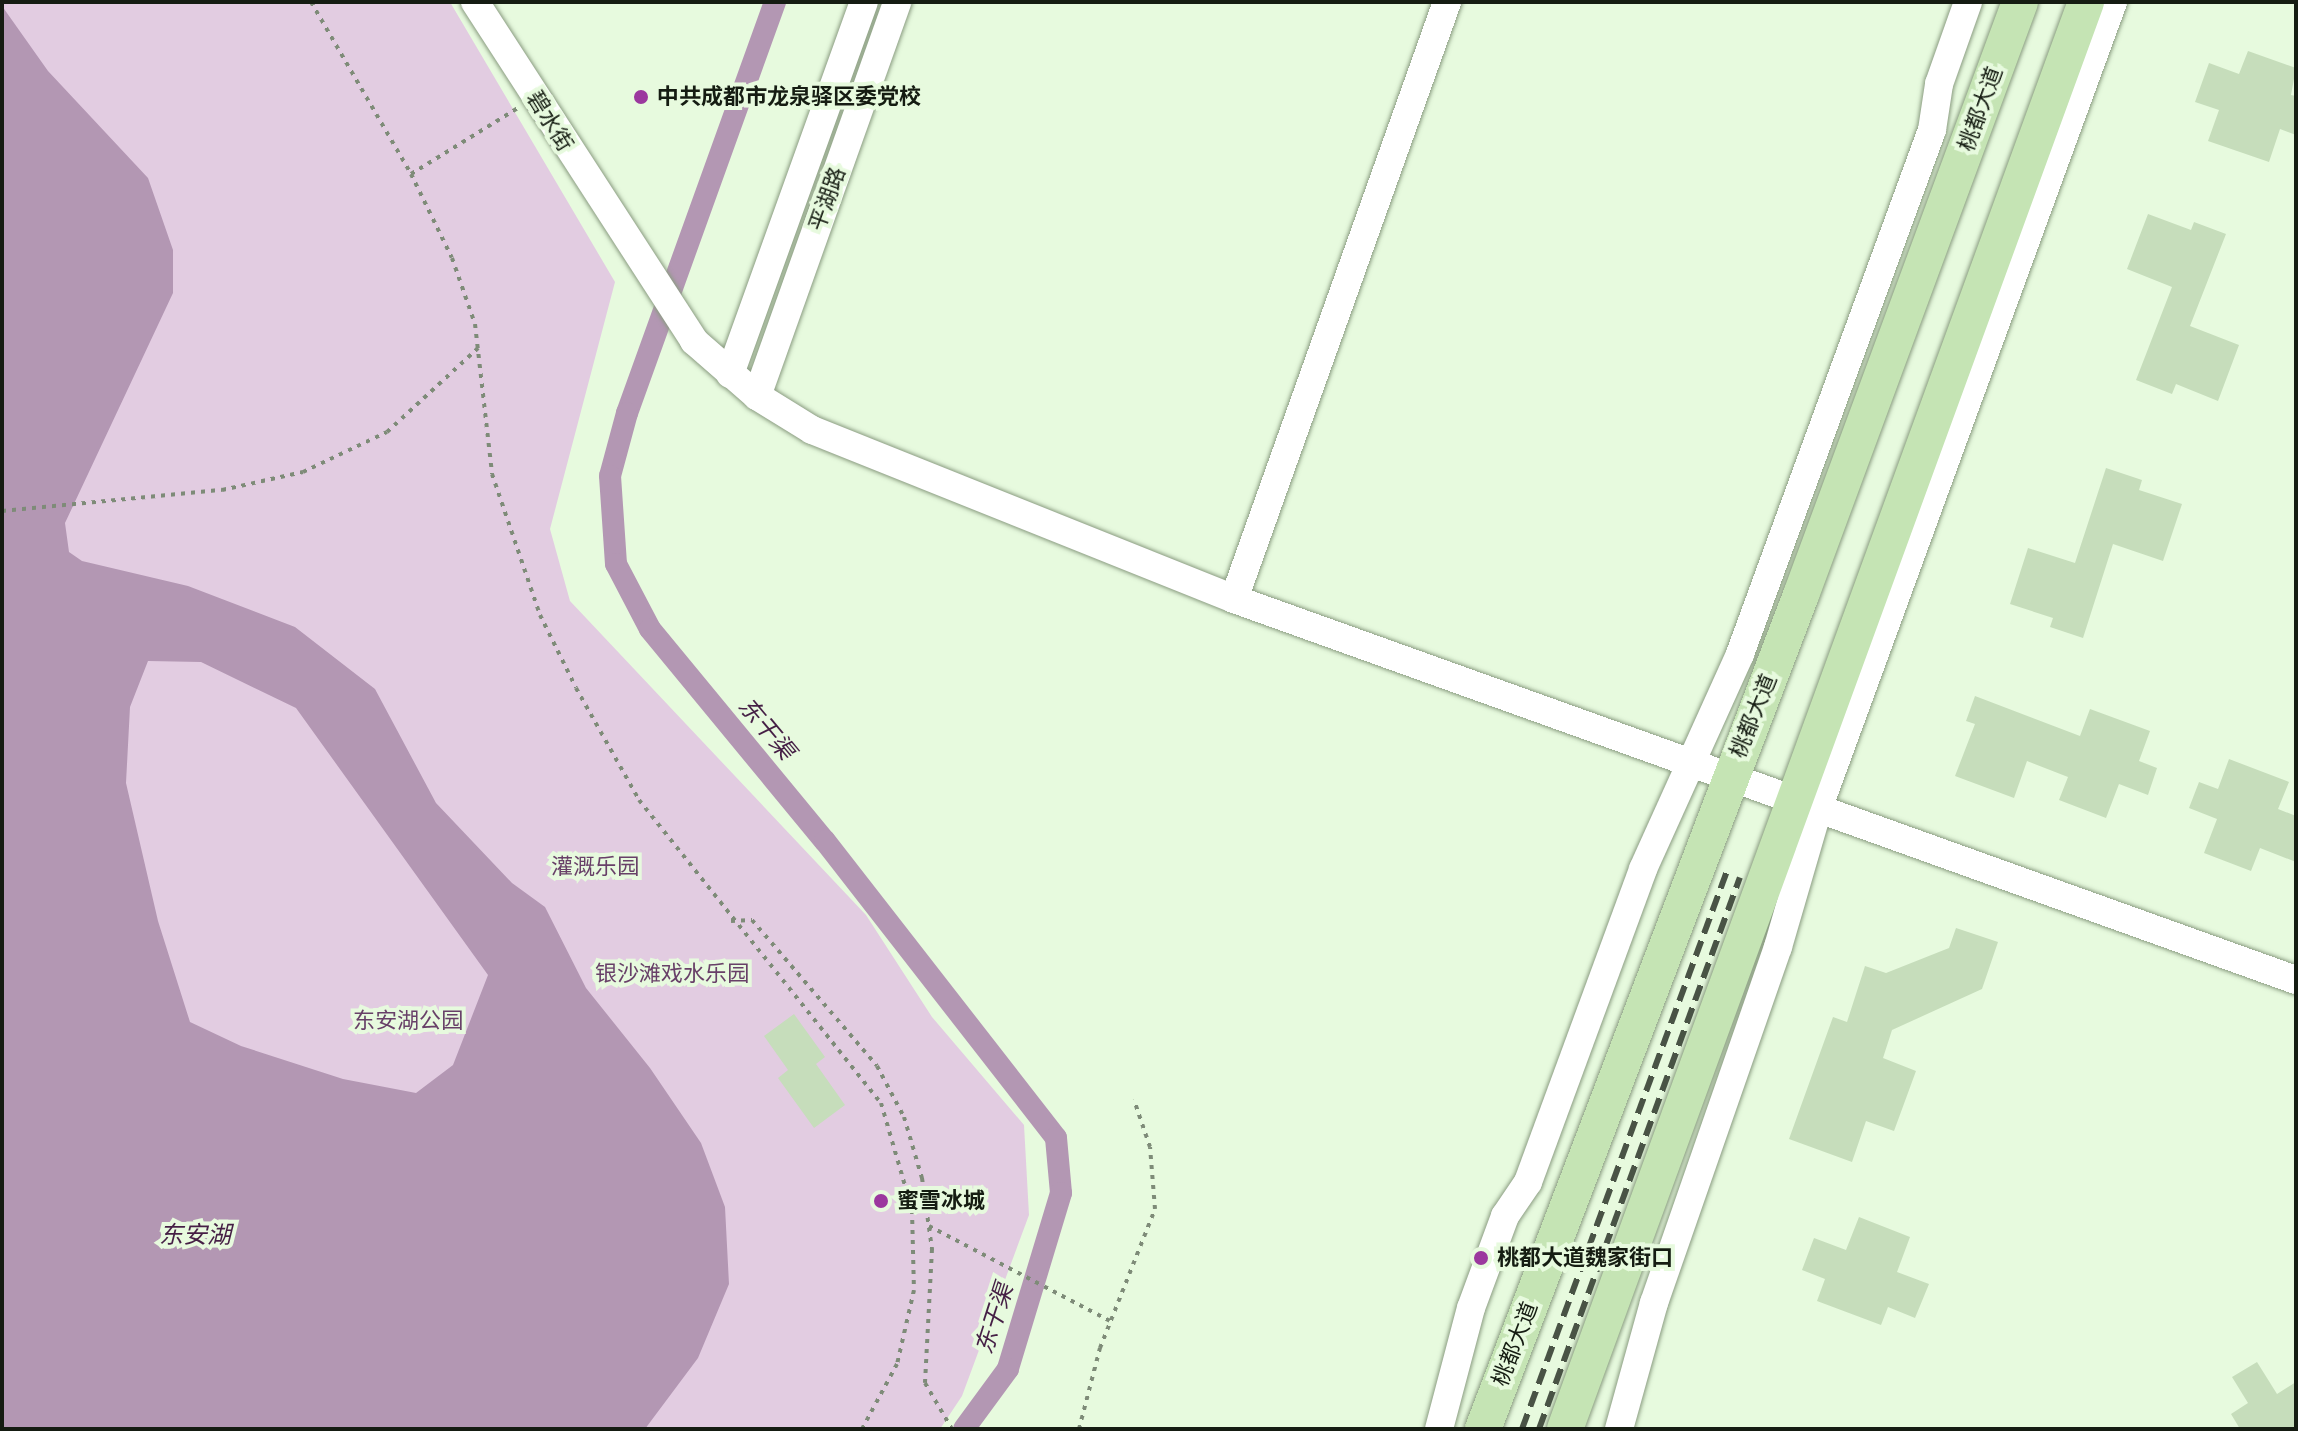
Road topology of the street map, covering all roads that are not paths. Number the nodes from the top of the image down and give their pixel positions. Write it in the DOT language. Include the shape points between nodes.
graph roads {
  1 [pos="475,2"];
  2 [pos="864,2"];
  3 [pos="897,2"];
  4 [pos="1447,2"];
  5 [pos="1968,2"];
  6 [pos="2020,2"];
  7 [pos="2086,2"];
  8 [pos="2113,2"];
  9 [pos="730,374"];
  10 [pos="757,396"];
  11 [pos="1234,599"];
  12 [pos="1694,764"];
  13 [pos="1728,777"];
  14 [pos="1807,805"];
  15 [pos="2296,980"];
  16 [pos="1439,1429"];
  17 [pos="1483,1429"];
  18 [pos="1565,1429"];
  19 [pos="1619,1429"];
  1 -- 9 [label="street, 碧水街" via="694,341"];
  2 -- 9 [label="street, 平湖路"];
  3 -- 10 [label="street, 平湖路"];
  4 -- 11 [label="street"];
  5 -- 12 [label="street" via="1939,84 1932,130 1740,654"];
  6 -- 13 [label="main road, 桃都大道" via="1801,595"];
  7 -- 14 [label="main road"];
  8 -- 14 [label="street"];
  9 -- 10 [label="street, 碧水街"];
  10 -- 11 [label="street, 碧水街" via="812,430"];
  11 -- 12 [label="street, 碧水街"];
  12 -- 13 [label="street, 碧水街"];
  12 -- 16 [label="street" via="1643,869 1528,1182 1505,1216 1471,1308 1455,1387"];
  13 -- 14 [label="street, 碧水街"];
  13 -- 17 [label="main road, 桃都大道"];
  14 -- 15 [label="street, 碧水街"];
  14 -- 18 [label="main road"];
  14 -- 19 [label="street" via="1778,947 1654,1303"];
}
